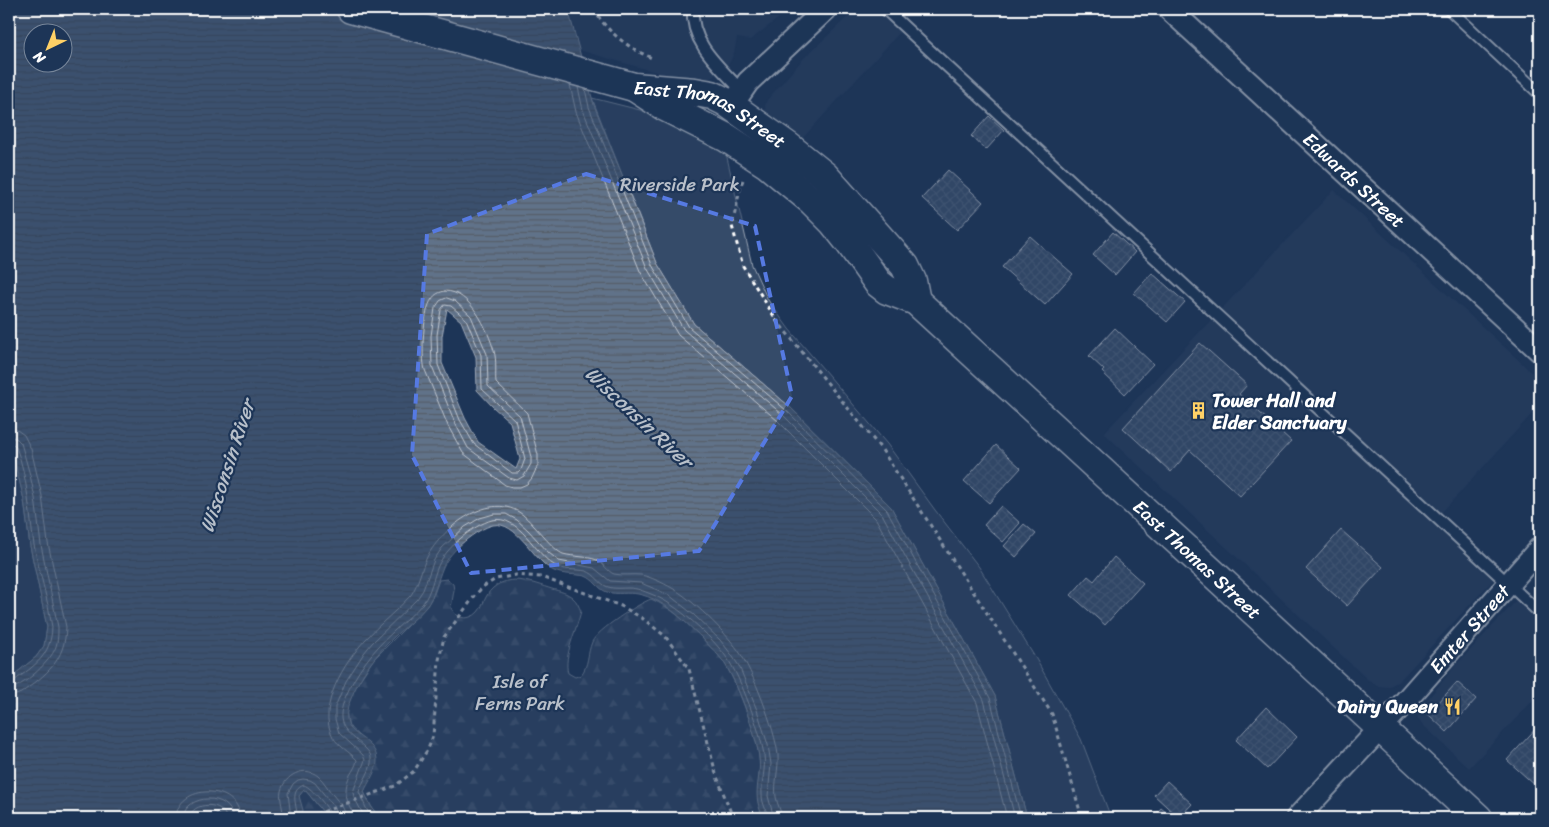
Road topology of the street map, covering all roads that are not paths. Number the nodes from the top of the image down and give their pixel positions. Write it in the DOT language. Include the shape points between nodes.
graph roads {
  1 [pos="351,9"];
  2 [pos="694,9"];
  3 [pos="826,9"];
  4 [pos="884,9"];
  5 [pos="1169,9"];
  6 [pos="1448,9"];
  7 [pos="634,87"];
  8 [pos="1540,94"];
  9 [pos="736,98"];
  10 [pos="916,301"];
  11 [pos="1540,351"];
  12 [pos="1540,548"];
  13 [pos="1508,585"];
  14 [pos="1540,613"];
  15 [pos="1381,728"];
  16 [pos="1297,818"];
  17 [pos="1478,818"];
  1 -- 7 [label="main road"];
  2 -- 9 [label="lane" via="696,33"];
  3 -- 9 [label="street" via="748,82"];
  4 -- 13 [label="lane"];
  5 -- 11 [label="street, Edwards Street"];
  6 -- 8 [label="lane"];
  7 -- 9 [label="main road, East Thomas Street"];
  7 -- 10 [label="main road, East Thomas Street" via="767,164 833,222 878,283"];
  9 -- 10 [label="main road, East Thomas Street" via="825,176 906,266"];
  10 -- 15 [label="main road, East Thomas Street"];
  12 -- 13 [label="street, Emter Street"];
  13 -- 14 [label="lane"];
  13 -- 15 [label="street, Emter Street"];
  15 -- 16 [label="street, Emter Street"];
  15 -- 17 [label="main road, East Thomas Street"];
}
